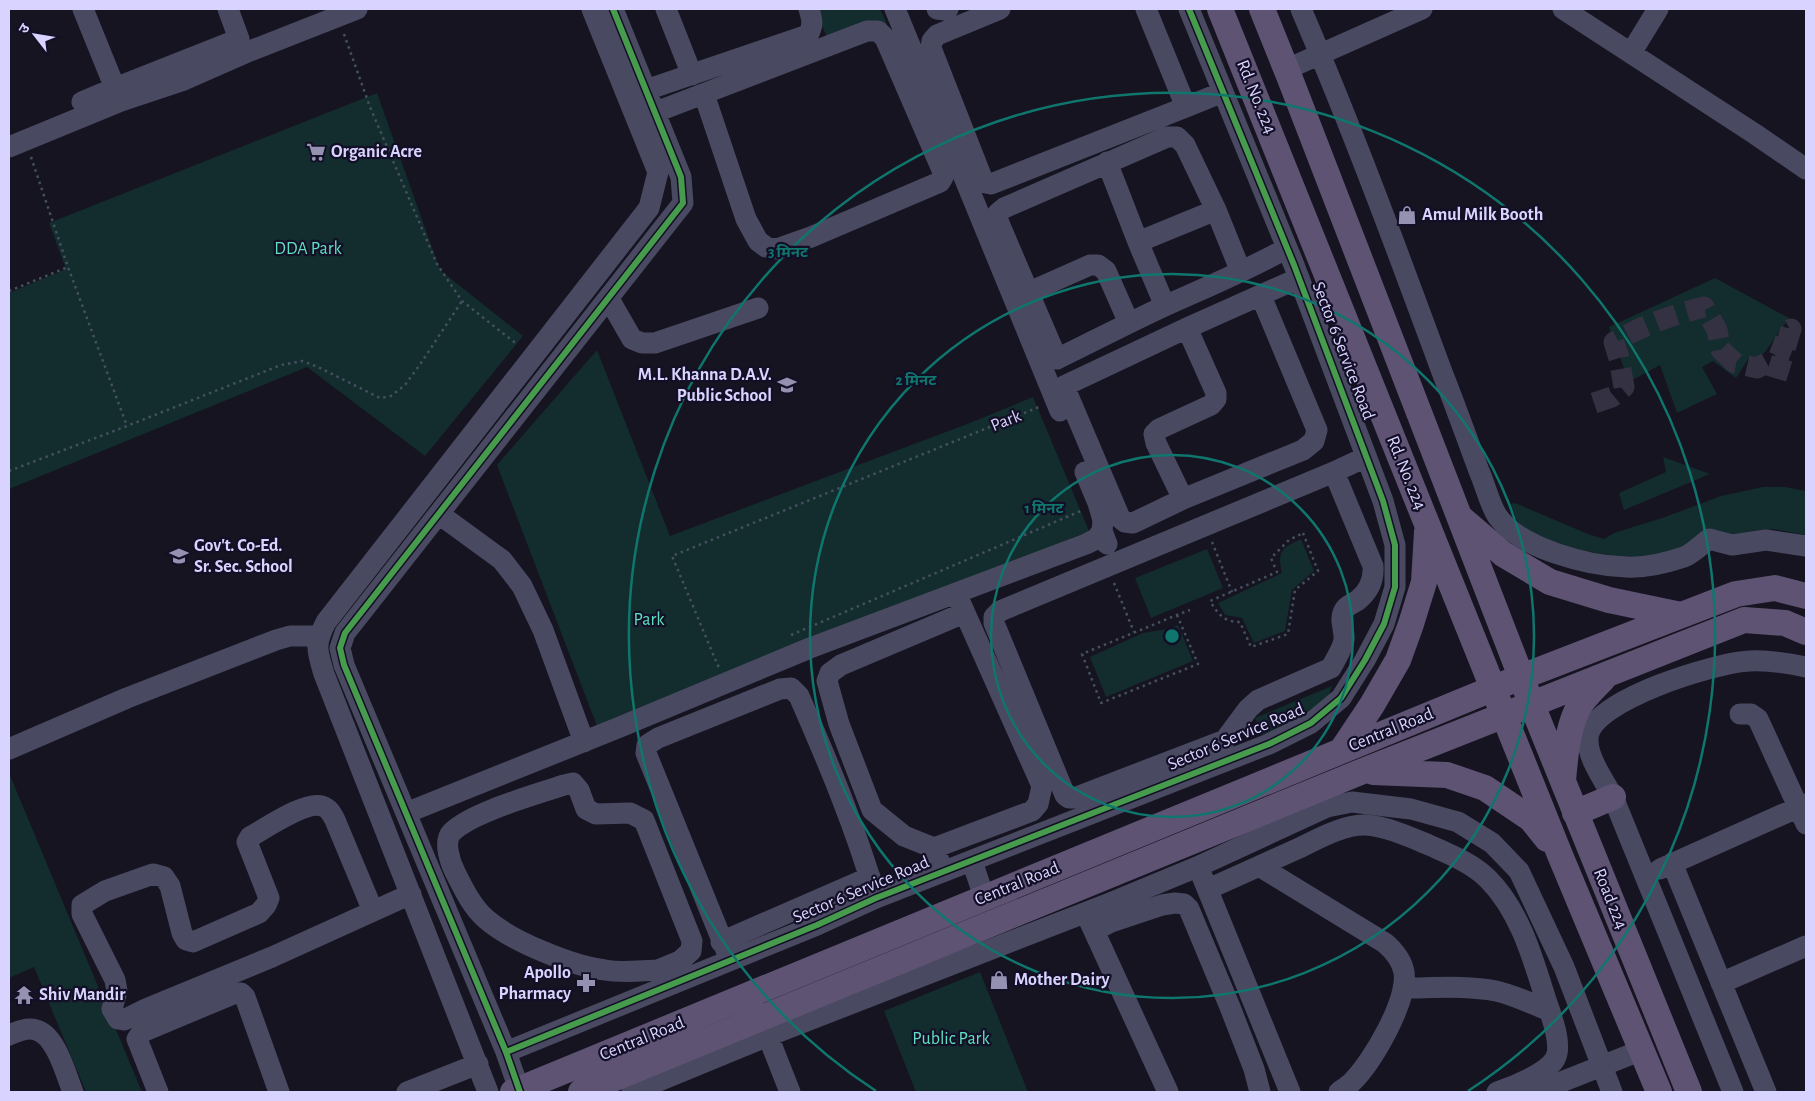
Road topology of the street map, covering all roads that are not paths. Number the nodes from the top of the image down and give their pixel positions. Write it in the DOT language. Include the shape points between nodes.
graph roads {
  1 [pos="83,9"];
  2 [pos="228,9"];
  3 [pos="592,9"];
  4 [pos="613,9"];
  5 [pos="666,9"];
  6 [pos="809,9"];
  7 [pos="895,9"];
  8 [pos="938,9"];
  9 [pos="948,9"];
  10 [pos="1000,9"];
  11 [pos="1146,9"];
  12 [pos="1188,9"];
  13 [pos="1220,9"];
  14 [pos="1262,9"];
  15 [pos="1301,9"];
  16 [pos="1422,9"];
  17 [pos="1563,9"];
  18 [pos="1658,9"];
  19 [pos="347,13"];
  20 [pos="1630,53"];
  21 [pos="1321,54"];
  22 [pos="1287,69"];
  23 [pos="692,75"];
  24 [pos="115,88"];
  25 [pos="646,90"];
  26 [pos="1223,92"];
  27 [pos="704,94"];
  28 [pos="1186,107"];
  29 [pos="656,112"];
  30 [pos="14,140"];
  31 [pos="1107,162"];
  32 [pos="1806,169"];
  33 [pos="1216,210"];
  34 [pos="1309,231"];
  35 [pos="1138,242"];
  36 [pos="1286,245"];
  37 [pos="1240,272"];
  38 [pos="1299,278"];
  39 [pos="1027,293"];
  40 [pos="1261,296"];
  41 [pos="608,299"];
  42 [pos="1164,306"];
  43 [pos="758,308"];
  44 [pos="1129,323"];
  45 [pos="1186,328"];
  46 [pos="1050,363"];
  47 [pos="1057,393"];
  48 [pos="1366,456"];
  49 [pos="1334,472"];
  50 [pos="1183,499"];
  51 [pos="438,514"];
  52 [pos="1459,516"];
  53 [pos="1427,525"];
  54 [pos="1102,531"];
  55 [pos="1806,546"];
  56 [pos="1111,564"];
  57 [pos="956,593"];
  58 [pos="1806,596"];
  59 [pos="964,613"];
  60 [pos="1682,615"];
  61 [pos="1806,632"];
  62 [pos="318,636"];
  63 [pos="1806,667"];
  64 [pos="1607,674"];
  65 [pos="1521,677"];
  66 [pos="1494,688"];
  67 [pos="1532,705"];
  68 [pos="1740,714"];
  69 [pos="1504,715"];
  70 [pos="584,742"];
  71 [pos="9,749"];
  72 [pos="1342,750"];
  73 [pos="1363,771"];
  74 [pos="1563,784"];
  75 [pos="1613,797"];
  76 [pos="1078,808"];
  77 [pos="1804,812"];
  78 [pos="406,813"];
  79 [pos="1575,813"];
  80 [pos="934,848"];
  81 [pos="1560,855"];
  82 [pos="972,861"];
  83 [pos="1672,863"];
  84 [pos="1259,866"];
  85 [pos="1197,867"];
  86 [pos="942,872"];
  87 [pos="1645,876"];
  88 [pos="870,877"];
  89 [pos="1208,889"];
  90 [pos="410,894"];
  91 [pos="984,897"];
  92 [pos="876,898"];
  93 [pos="373,911"];
  94 [pos="1084,912"];
  95 [pos="1094,931"];
  96 [pos="984,939"];
  97 [pos="1806,946"];
  98 [pos="726,951"];
  99 [pos="662,979"];
  100 [pos="1721,983"];
  101 [pos="1403,988"];
  102 [pos="1550,1011"];
  103 [pos="1588,1030"];
  104 [pos="10,1033"];
  105 [pos="768,1036"];
  106 [pos="1557,1042"];
  107 [pos="1642,1050"];
  108 [pos="506,1052"];
  109 [pos="478,1064"];
  110 [pos="1602,1066"];
  111 [pos="518,1091"];
  112 [pos="73,1092"];
  113 [pos="158,1092"];
  114 [pos="279,1092"];
  115 [pos="407,1092"];
  116 [pos="488,1092"];
  117 [pos="581,1092"];
  118 [pos="632,1092"];
  119 [pos="790,1092"];
  120 [pos="1168,1092"];
  121 [pos="1260,1092"];
  122 [pos="1290,1092"];
  123 [pos="1339,1092"];
  124 [pos="1497,1092"];
  125 [pos="1536,1092"];
  126 [pos="1612,1092"];
  127 [pos="1659,1092"];
  128 [pos="1689,1092"];
  129 [pos="1733,1092"];
  130 [pos="1766,1092"];
  1 -- 24 [label="street"];
  2 -- 24 [label="street" via="239,39"];
  3 -- 62 [label="street" via="658,172 650,208"];
  4 -- 25 [label="street"];
  5 -- 23 [label="street"];
  6 -- 23 [label="street" via="813,27 808,35"];
  7 -- 46 [label="street"];
  8 -- 9 [label="street"];
  10 -- 28 [label="street" via="937,36 931,48 986,183 991,184"];
  11 -- 28 [label="street"];
  12 -- 26 [label="street, Sector 6 Service Road"];
  13 -- 34 [label="main road, Rd. No. 224"];
  14 -- 22 [label="main road, Rd. No. 224"];
  15 -- 21 [label="street"];
  16 -- 21 [label="street"];
  17 -- 20 [label="street"];
  18 -- 20 [label="street"];
  19 -- 30 [label="street" via="184,80"];
  20 -- 32 [label="street"];
  21 -- 22 [label="street"];
  21 -- 55 [label="street" via="1484,484 1498,516 1509,528 1561,556 1627,567 1686,557 1708,539 1732,545 1766,540"];
  22 -- 52 [label="main road, Rd. No. 224"];
  23 -- 25 [label="street"];
  24 -- 30 [label="street"];
  25 -- 29 [label="street"];
  26 -- 28 [label="street"];
  26 -- 36 [label="street, Sector 6 Service Road"];
  27 -- 27 [label="street" via="867,31 878,31 885,38 943,177 940,182 811,236 777,249 766,247 758,242 746,219"];
  27 -- 29 [label="street"];
  29 -- 41 [label="street" via="681,177 683,203"];
  31 -- 33 [label="street" via="1167,137 1177,136 1185,145"];
  31 -- 35 [label="street"];
  31 -- 39 [label="street" via="998,213 998,221"];
  33 -- 35 [label="street"];
  33 -- 37 [label="street"];
  34 -- 36 [label="street"];
  34 -- 53 [label="main road, Rd. No. 224"];
  35 -- 42 [label="street"];
  36 -- 37 [label="street"];
  36 -- 38 [label="street, Sector 6 Service Road"];
  37 -- 42 [label="street"];
  38 -- 40 [label="street"];
  38 -- 48 [label="street, Sector 6 Service Road"];
  39 -- 44 [label="street" via="1098,265 1106,271"];
  39 -- 46 [label="street"];
  40 -- 45 [label="street"];
  40 -- 50 [label="street" via="1317,430 1314,441 1303,450"];
  41 -- 43 [label="street" via="632,339 642,343 655,343"];
  41 -- 51 [label="street"];
  42 -- 44 [label="street"];
  44 -- 46 [label="street"];
  45 -- 47 [label="street"];
  45 -- 50 [label="street" via="1216,399 1211,405 1154,434"];
  46 -- 47 [label="street"];
  47 -- 50 [label="street" via="1120,518 1133,523"];
  47 -- 54 [label="street" via="1098,503"];
  48 -- 49 [label="street"];
  48 -- 76 [label="street, Sector 6 Service Road" via="1395,545 1395,587 1384,624 1341,698 1311,723 1269,744"];
  49 -- 56 [label="street"];
  49 -- 76 [label="street" via="1374,575 1366,591 1346,608 1342,616 1344,640 1331,668 1258,700 1225,740"];
  51 -- 70 [label="street" via="502,560 522,586 543,630"];
  51 -- 78 [label="street" via="345,633 340,648 344,665"];
  52 -- 60 [label="main road" via="1503,554 1550,582 1609,600"];
  52 -- 65 [label="main road, Rd. No. 224"];
  53 -- 66 [label="main road, Rd. No. 224"];
  53 -- 72 [label="main road" via="1424,582 1398,660"];
  54 -- 56 [label="street"];
  54 -- 57 [label="street" via="1086,544"];
  56 -- 76 [label="street" via="1000,611 994,617 1065,795"];
  57 -- 59 [label="street"];
  57 -- 70 [label="street" via="810,648"];
  58 -- 60 [label="main road, Central Road" via="1774,588 1736,594"];
  59 -- 80 [label="street" via="1042,786 1038,804 1032,811"];
  59 -- 80 [label="street" via="841,665 830,673 827,681 839,724 872,810 904,836"];
  60 -- 65 [label="main road, Central Road"];
  61 -- 64 [label="main road, Central Road" via="1785,623 1744,620"];
  62 -- 71 [label="street" via="290,636 268,643 127,698"];
  62 -- 90 [label="street" via="317,652 324,674"];
  63 -- 75 [label="street" via="1748,661 1710,667 1616,704 1602,716 1588,737 1593,760"];
  64 -- 67 [label="main road, Central Road"];
  64 -- 74 [label="main road" via="1581,703 1569,733"];
  65 -- 66 [label="main road, Central Road"];
  65 -- 67 [label="main road, Rd. No. 224"];
  66 -- 69 [label="main road, Rd. No. 224"];
  66 -- 72 [label="main road, Central Road"];
  67 -- 69 [label="main road, Central Road"];
  67 -- 74 [label="main road, Road 224"];
  68 -- 77 [label="street" via="1751,714 1758,719"];
  69 -- 73 [label="main road, Central Road"];
  69 -- 81 [label="main road, Road 224"];
  70 -- 78 [label="street"];
  72 -- 91 [label="main road, Central Road"];
  73 -- 81 [label="main road" via="1447,775 1484,788 1531,819"];
  73 -- 96 [label="main road, Central Road"];
  74 -- 79 [label="main road, Road 224"];
  75 -- 79 [label="main road"];
  75 -- 87 [label="street"];
  76 -- 82 [label="street, Sector 6 Service Road"];
  77 -- 83 [label="street"];
  78 -- 108 [label="street"];
  79 -- 128 [label="main road, Road 224"];
  80 -- 86 [label="street"];
  81 -- 107 [label="main road, Road 224"];
  82 -- 86 [label="street, Sector 6 Service Road"];
  82 -- 91 [label="street"];
  83 -- 87 [label="street"];
  83 -- 100 [label="street"];
  84 -- 89 [label="street"];
  84 -- 101 [label="street" via="1394,950 1404,970"];
  84 -- 102 [label="street" via="1329,834 1364,825 1398,833 1454,856 1487,878 1515,915"];
  85 -- 89 [label="street"];
  85 -- 94 [label="street"];
  85 -- 103 [label="street" via="1327,807 1352,802 1411,809 1458,822 1492,843 1519,871 1564,967"];
  86 -- 92 [label="street, Sector 6 Service Road"];
  87 -- 129 [label="street"];
  88 -- 92 [label="street"];
  88 -- 98 [label="street"];
  88 -- 98 [label="street" via="826,757 799,696 791,688 780,688 658,738 648,745 646,752"];
  89 -- 122 [label="street"];
  90 -- 93 [label="street"];
  90 -- 109 [label="street"];
  91 -- 111 [label="main road, Central Road"];
  92 -- 98 [label="street, Sector 6 Service Road" via="817,925"];
  93 -- 93 [label="street" via="124,1020 118,1019 112,1009 117,992 115,980 82,914 82,905 105,891 153,874 164,877 170,886 182,933 186,940 193,942 259,914 266,905 268,898 247,842 250,837 303,808 321,805 335,820"];
  94 -- 95 [label="street"];
  94 -- 96 [label="street"];
  95 -- 120 [label="street"];
  95 -- 121 [label="street" via="1162,905 1184,904 1189,909 1233,1016"];
  96 -- 105 [label="street"];
  96 -- 117 [label="main road, Central Road"];
  97 -- 100 [label="street"];
  98 -- 99 [label="street, Sector 6 Service Road"];
  99 -- 99 [label="street" via="603,970 546,952 485,919 452,866 447,842 451,833 474,818 573,783 586,808 596,814 630,813 644,820 692,941 691,951"];
  99 -- 108 [label="street, Sector 6 Service Road"];
  100 -- 130 [label="street"];
  101 -- 102 [label="street" via="1495,991"];
  101 -- 123 [label="street" via="1378,1047 1351,1083"];
  102 -- 106 [label="street"];
  103 -- 106 [label="street"];
  103 -- 110 [label="street"];
  104 -- 112 [label="street" via="36,1030 46,1036 55,1047"];
  105 -- 118 [label="street"];
  105 -- 119 [label="street"];
  106 -- 124 [label="street" via="1556,1058 1550,1065"];
  107 -- 110 [label="street"];
  107 -- 127 [label="main road, Road 224"];
  108 -- 111 [label="street"];
  109 -- 115 [label="street"];
  109 -- 116 [label="street"];
  110 -- 125 [label="street"];
  110 -- 126 [label="street"];
  113 -- 114 [label="street" via="137,1039 142,1032 241,993"];
}
